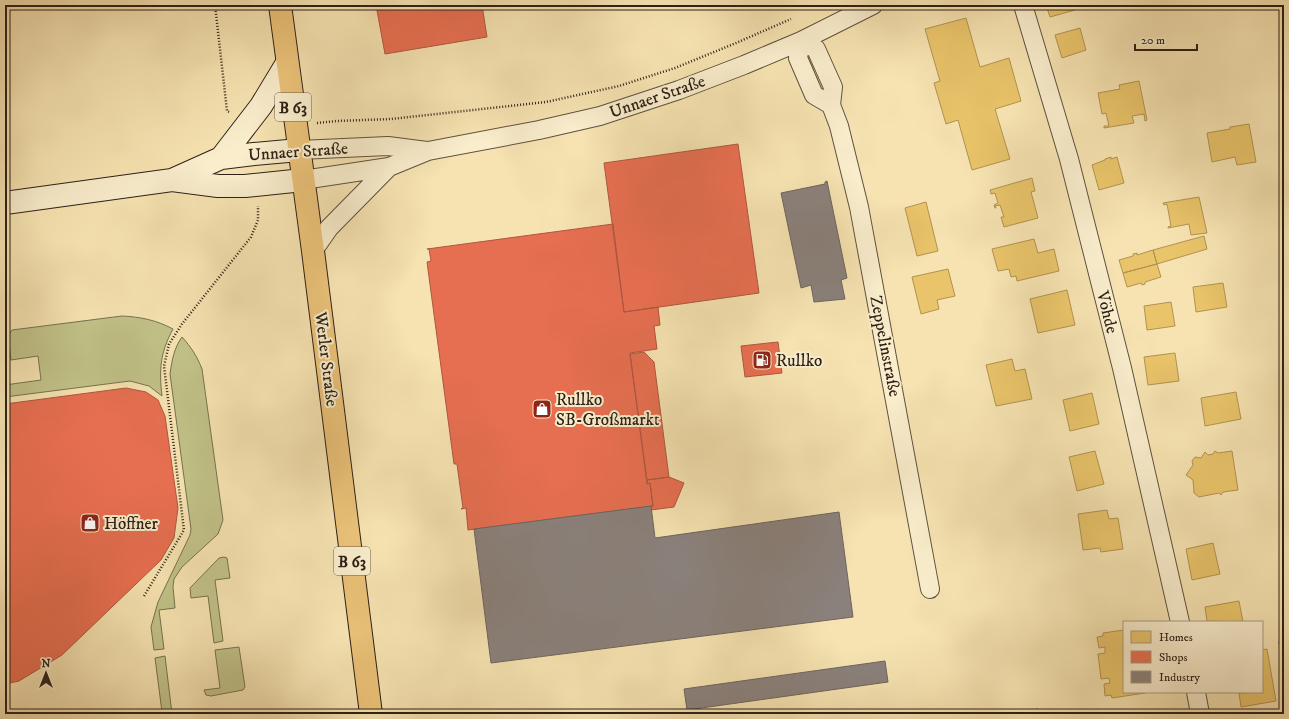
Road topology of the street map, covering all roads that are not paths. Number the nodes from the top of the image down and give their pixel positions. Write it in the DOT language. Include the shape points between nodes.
graph roads {
  1 [pos="280,5"];
  2 [pos="873,5"];
  3 [pos="1023,5"];
  4 [pos="801,41"];
  5 [pos="287,63"];
  6 [pos="299,150"];
  7 [pos="428,151"];
  8 [pos="221,158"];
  9 [pos="389,167"];
  10 [pos="172,180"];
  11 [pos="303,180"];
  12 [pos="5,203"];
  13 [pos="313,251"];
  14 [pos="930,589"];
  15 [pos="1180,621"];
  16 [pos="1196,693"];
  17 [pos="371,714"];
  18 [pos="1200,714"];
  1 -- 5 [label="main road, Werler Straße / B 63"];
  2 -- 4 [label="street, Unnaer Straße"];
  3 -- 15 [label="street, Vöhde" via="1069,159 1120,361"];
  4 -- 7 [label="street, Unnaer Straße" via="679,90 600,116"];
  4 -- 14 [label="street, Zeppelinstraße" via="798,58 814,95 831,105 839,126 859,207"];
  5 -- 6 [label="main road, Werler Straße / B 63"];
  5 -- 8 [label="main road" via="261,106"];
  6 -- 7 [label="street, Unnaer Straße" via="388,146"];
  6 -- 8 [label="main road, Unnaer Straße"];
  6 -- 11 [label="main road, Werler Straße / B 63"];
  7 -- 9 [label="street, Unnaer Straße"];
  8 -- 10 [label="main road, Unnaer Straße"];
  9 -- 11 [label="street, Unnaer Straße"];
  9 -- 13 [label="street, Unnaer Straße" via="329,228"];
  10 -- 11 [label="main road, Unnaer Straße" via="218,186"];
  10 -- 12 [label="main road, Unnaer Straße"];
  11 -- 13 [label="main road, Werler Straße / B 63"];
  13 -- 17 [label="main road, Werler Straße / B 63"];
  16 -- 18 [label="street"];
}
